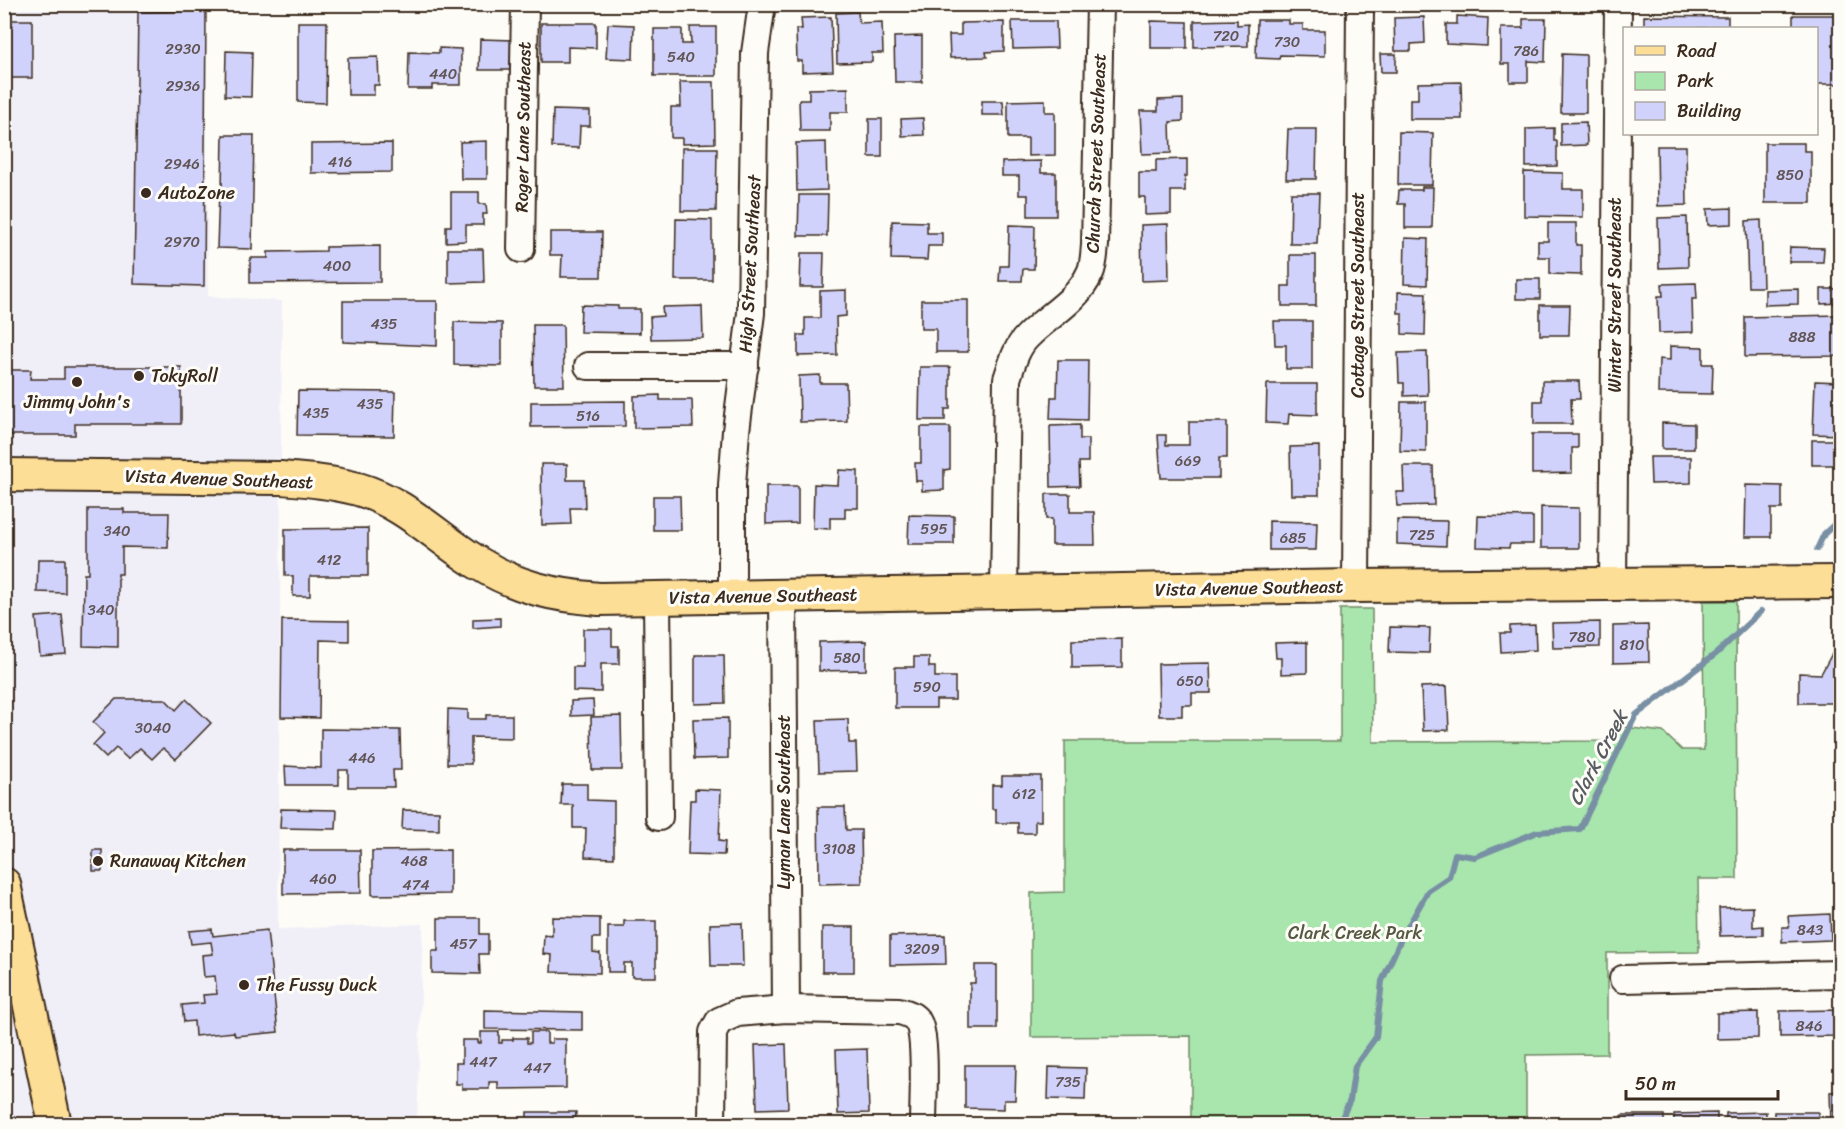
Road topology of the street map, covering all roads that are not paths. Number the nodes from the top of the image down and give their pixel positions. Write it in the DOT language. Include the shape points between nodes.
graph roads {
  1 [pos="525,4"];
  2 [pos="762,4"];
  3 [pos="1100,4"];
  4 [pos="1360,4"];
  5 [pos="1618,4"];
  6 [pos="521,249"];
  7 [pos="588,366"];
  8 [pos="746,366"];
  9 [pos="4,475"];
  10 [pos="1840,582"];
  11 [pos="1613,585"];
  12 [pos="1356,586"];
  13 [pos="1005,592"];
  14 [pos="783,595"];
  15 [pos="732,596"];
  16 [pos="657,597"];
  17 [pos="659,818"];
  18 [pos="4,884"];
  19 [pos="1840,974"];
  20 [pos="1623,979"];
  21 [pos="786,1009"];
  22 [pos="55,1125"];
  23 [pos="712,1125"];
  24 [pos="923,1125"];
  1 -- 6 [label="street, Roger Lane Southeast"];
  2 -- 8 [label="street, High Street Southeast" via="755,53 753,257"];
  3 -- 13 [label="street, Church Street Southeast" via="1095,245 1091,271 1066,304 1018,348 1007,379"];
  4 -- 12 [label="street, Cottage Street Southeast"];
  5 -- 11 [label="street, Winter Street Southeast"];
  7 -- 8 [label="street"];
  8 -- 15 [label="street, High Street Southeast" via="733,462"];
  9 -- 16 [label="main road, Vista Avenue Southeast" via="312,480 358,489 390,503 513,582 556,595 599,599"];
  10 -- 11 [label="main road, Vista Avenue Southeast"];
  11 -- 12 [label="main road, Vista Avenue Southeast"];
  12 -- 13 [label="main road, Vista Avenue Southeast"];
  13 -- 14 [label="main road, Vista Avenue Southeast"];
  14 -- 15 [label="main road, Vista Avenue Southeast"];
  14 -- 21 [label="street, Lyman Lane Southeast"];
  15 -- 16 [label="main road, Vista Avenue Southeast"];
  16 -- 17 [label="street, Vista Avenue Southeast"];
  18 -- 22 [label="main road"];
  19 -- 20 [label="street"];
  21 -- 23 [label="street" via="737,1013 719,1021 713,1032"];
  21 -- 24 [label="street" via="909,1013 917,1020 922,1039"];
}
